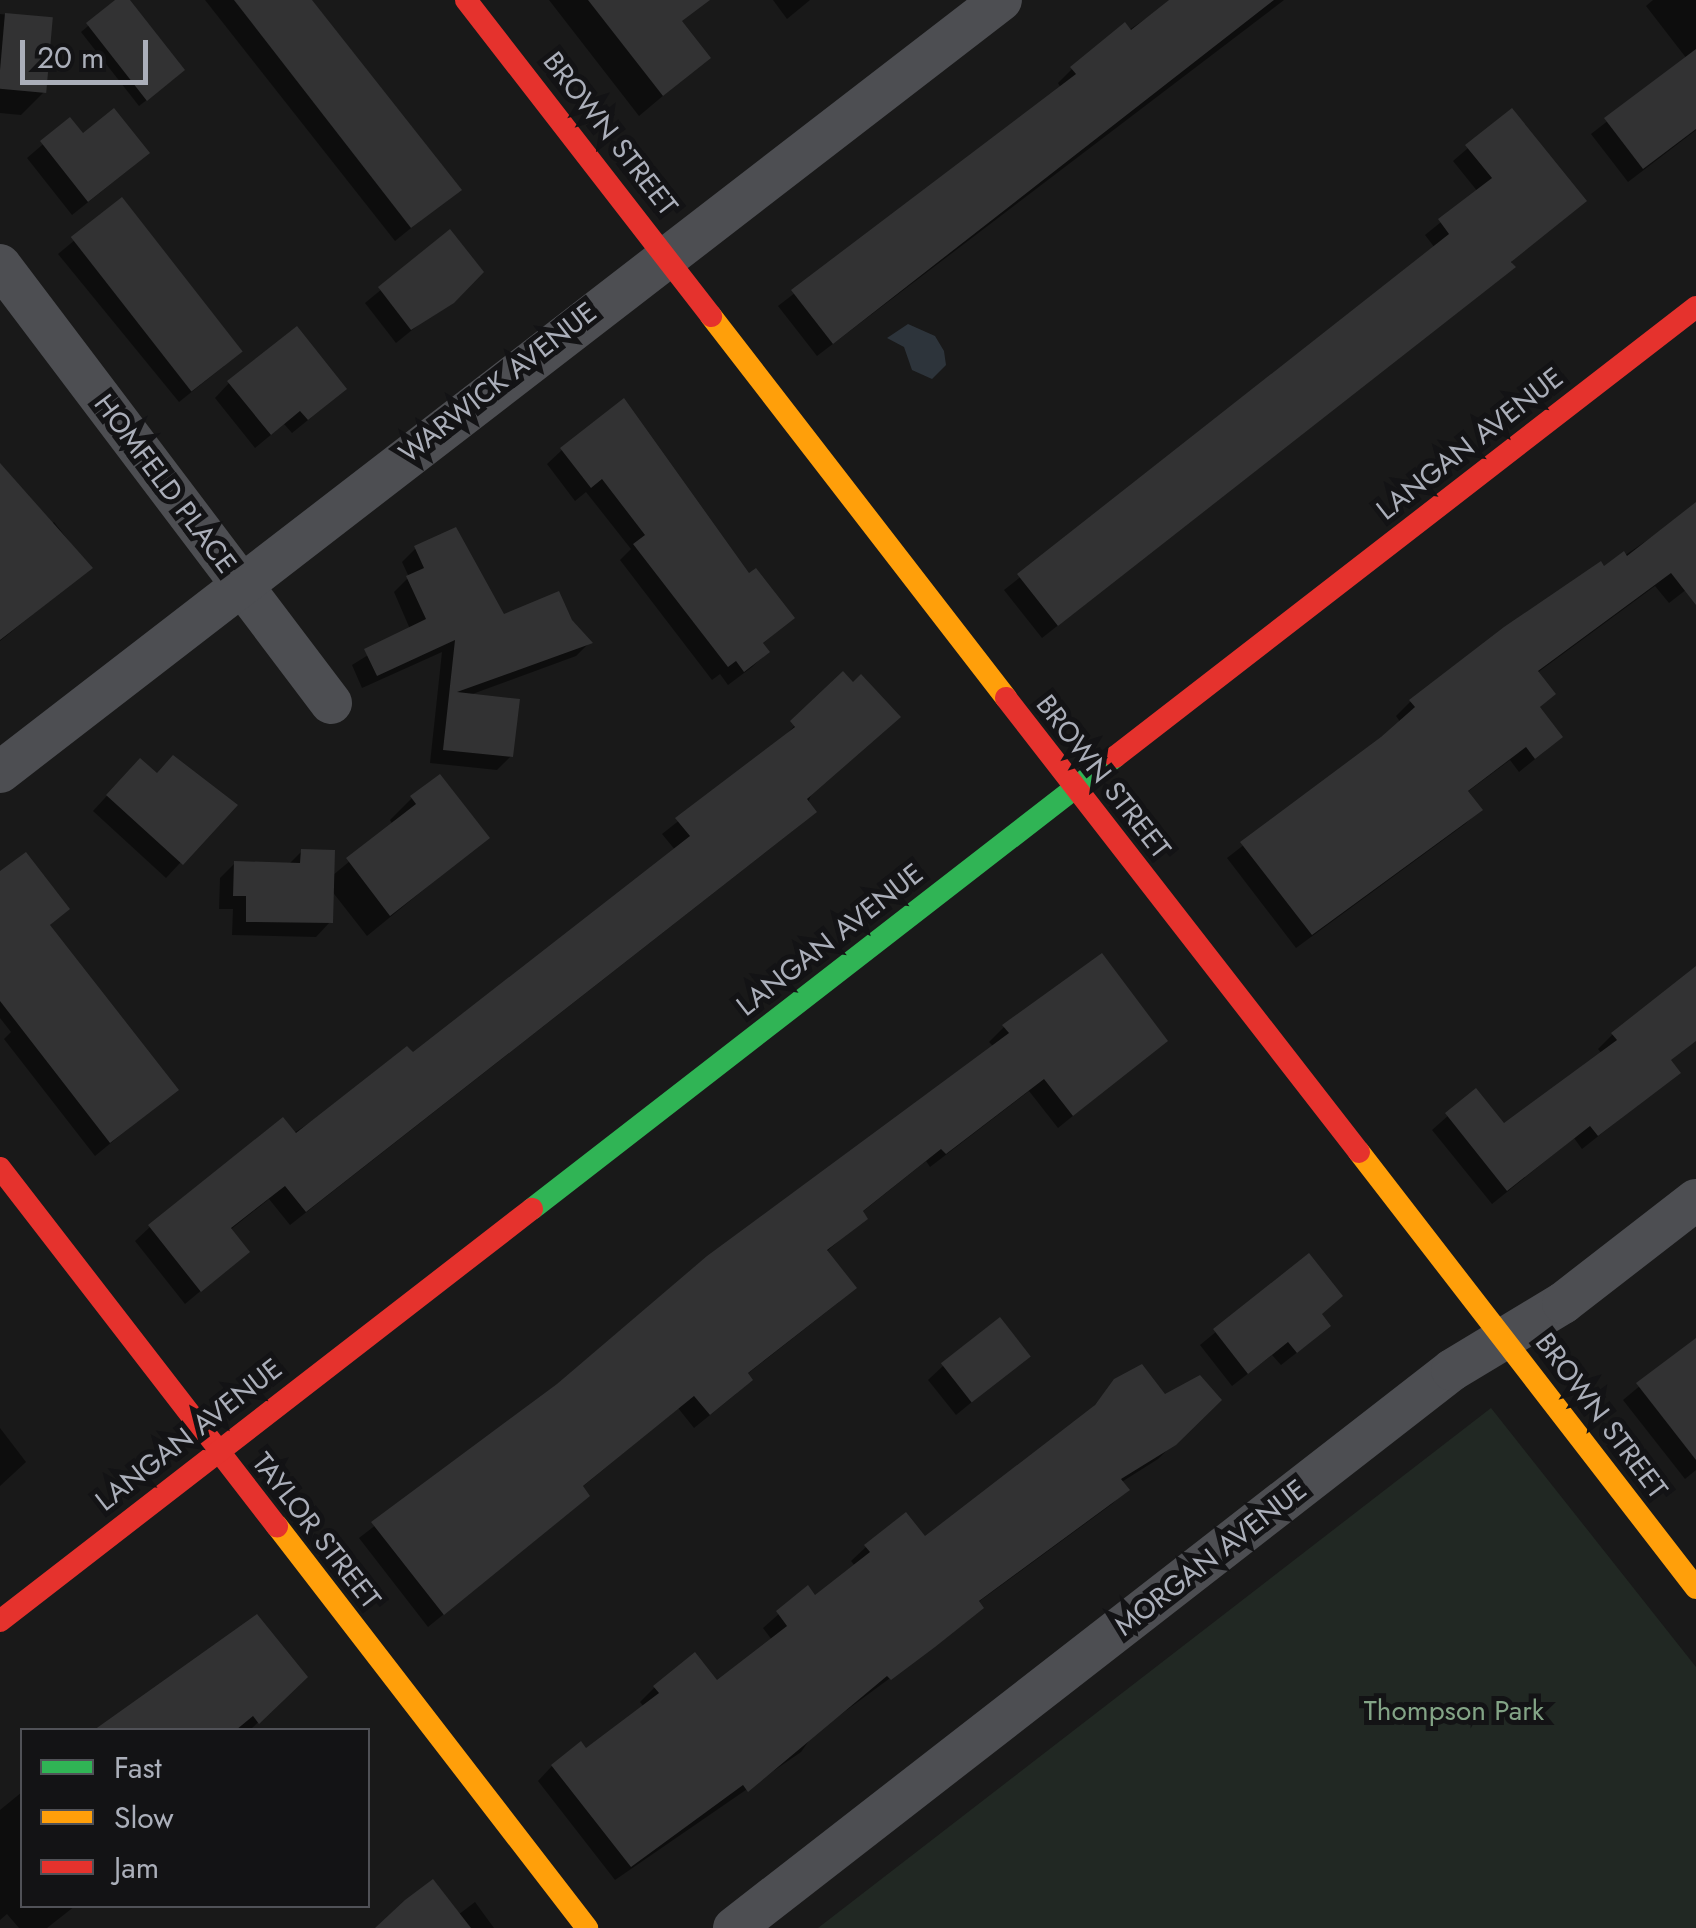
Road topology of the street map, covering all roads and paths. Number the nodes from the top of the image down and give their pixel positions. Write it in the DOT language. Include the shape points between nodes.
graph roads {
  1 [pos="466,0"];
  2 [pos="1001,0"];
  3 [pos="665,253"];
  4 [pos="0,265"];
  5 [pos="1696,307"];
  6 [pos="240,583"];
  7 [pos="331,703"];
  8 [pos="0,772"];
  9 [pos="1073,790"];
  10 [pos="0,1168"];
  11 [pos="1696,1200"];
  12 [pos="1505,1338"];
  13 [pos="216,1452"];
  14 [pos="1696,1588"];
  15 [pos="0,1620"];
  16 [pos="586,1928"];
  17 [pos="734,1928"];
  1 -- 3 [label="street, BROWN STREET"];
  2 -- 3 [label="street, WARWICK AVENUE"];
  3 -- 6 [label="street, WARWICK AVENUE"];
  3 -- 9 [label="street, BROWN STREET"];
  4 -- 6 [label="street, HOMFELD PLACE"];
  5 -- 9 [label="street, LANGAN AVENUE"];
  6 -- 7 [label="street, HOMFELD PLACE"];
  6 -- 8 [label="street, WARWICK AVENUE"];
  9 -- 12 [label="street, BROWN STREET"];
  9 -- 13 [label="street, LANGAN AVENUE"];
  10 -- 13 [label="street, TAYLOR STREET"];
  11 -- 12 [label="street, MORGAN AVENUE"];
  12 -- 14 [label="street, BROWN STREET"];
  12 -- 17 [label="street, MORGAN AVENUE" via="1452,1370"];
  13 -- 15 [label="street, LANGAN AVENUE"];
  13 -- 16 [label="street, TAYLOR STREET"];
}
